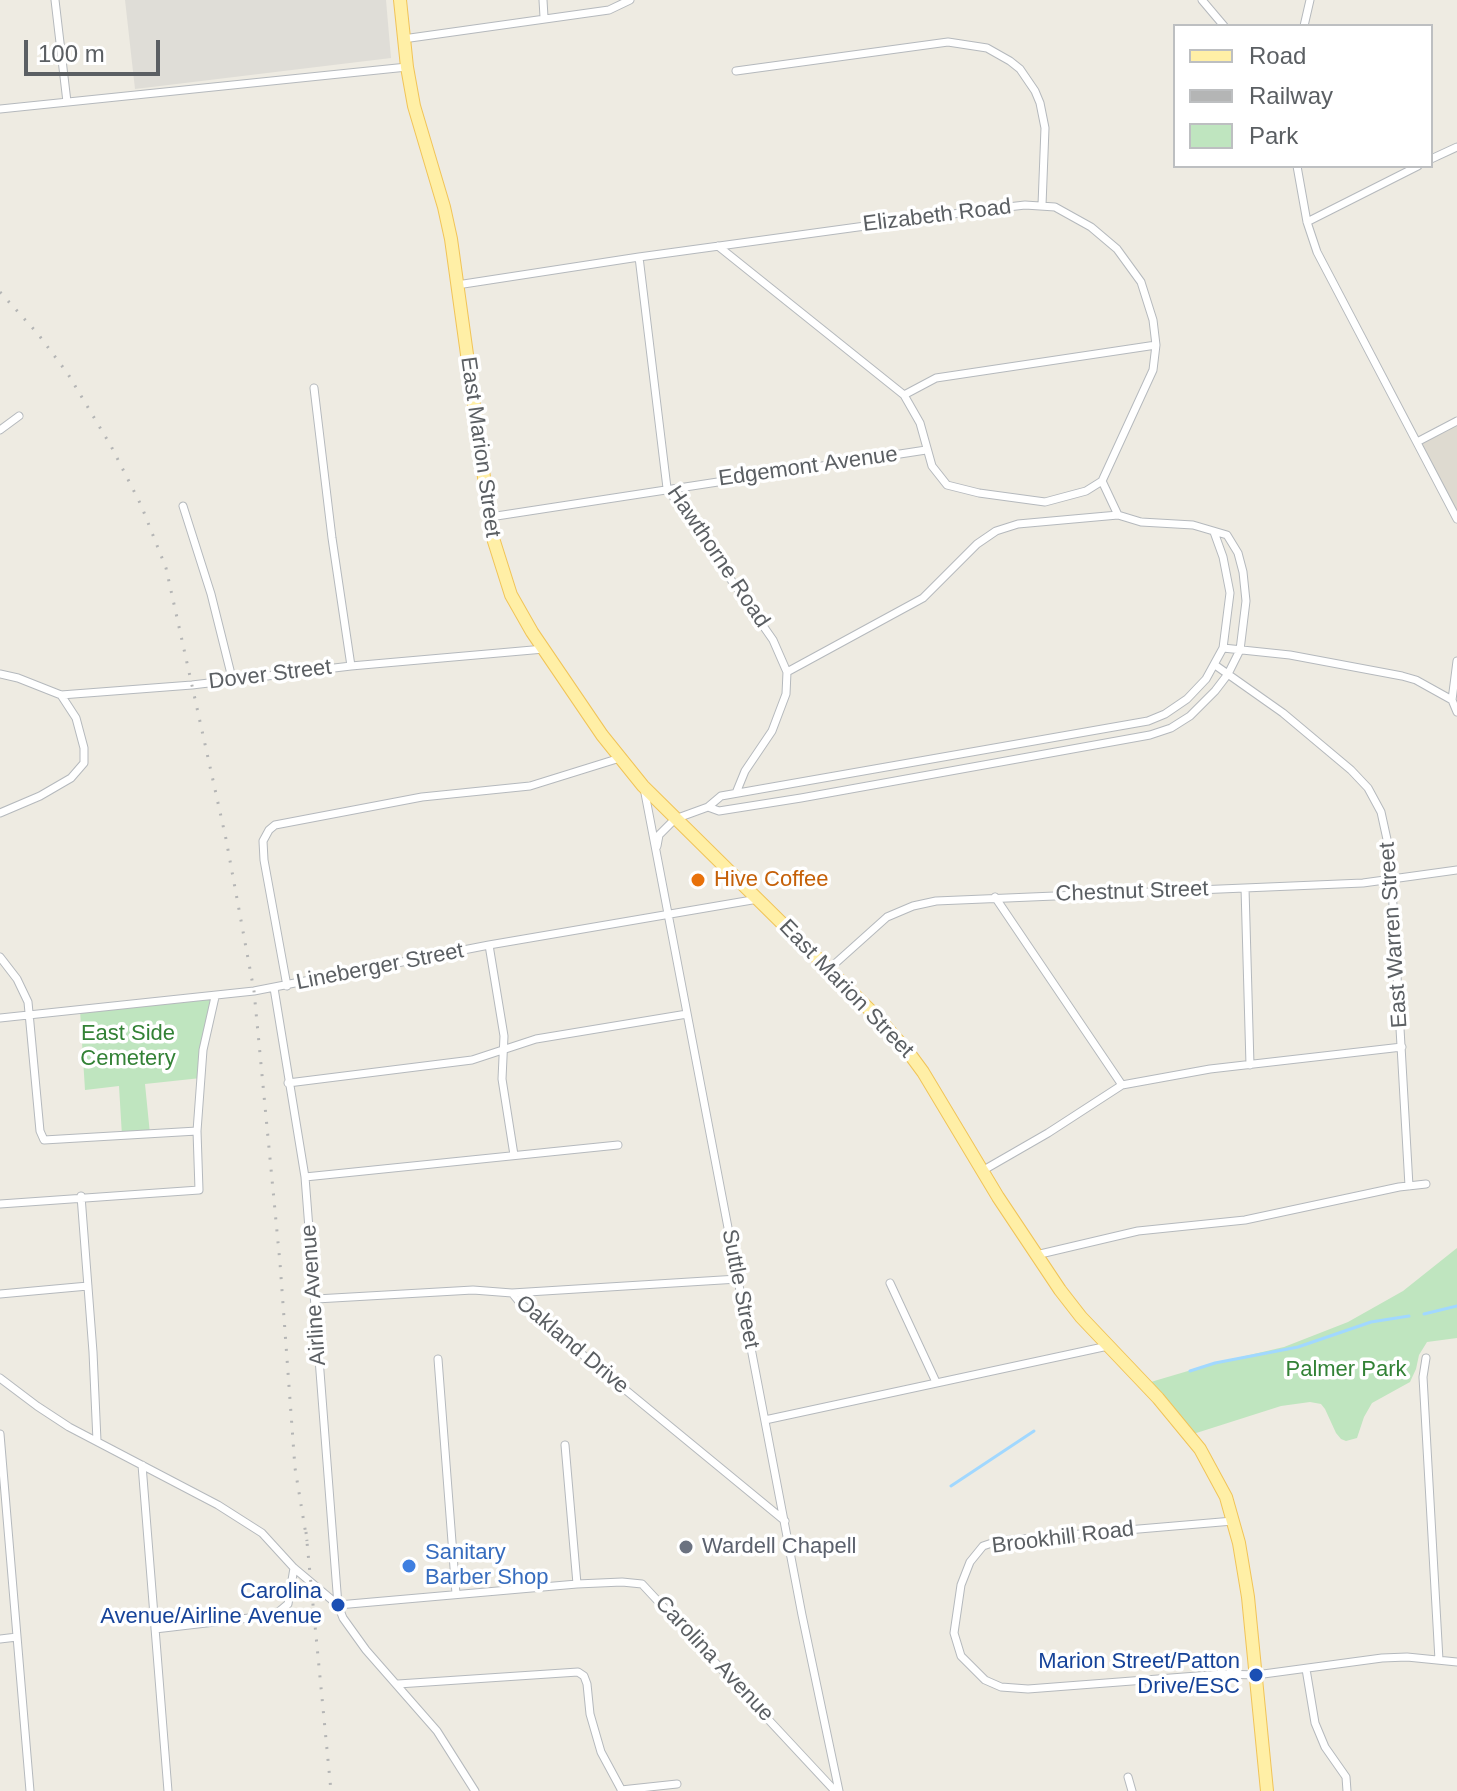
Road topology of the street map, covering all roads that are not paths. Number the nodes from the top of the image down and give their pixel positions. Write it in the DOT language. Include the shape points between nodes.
graph roads {
  1 [pos="55,0"];
  2 [pos="400,0"];
  3 [pos="543,0"];
  4 [pos="630,0"];
  5 [pos="1202,0"];
  6 [pos="1310,0"];
  7 [pos="544,17"];
  8 [pos="1222,24"];
  9 [pos="1304,24"];
  10 [pos="403,39"];
  11 [pos="407,67"];
  12 [pos="736,71"];
  13 [pos="67,102"];
  14 [pos="0,109"];
  15 [pos="1457,147"];
  16 [pos="1433,158"];
  17 [pos="1297,168"];
  18 [pos="1414,168"];
  19 [pos="1042,205"];
  20 [pos="1307,222"];
  21 [pos="718,246"];
  22 [pos="639,257"];
  23 [pos="457,285"];
  24 [pos="1156,345"];
  25 [pos="314,388"];
  26 [pos="904,395"];
  27 [pos="19,416"];
  28 [pos="1457,421"];
  29 [pos="0,430"];
  30 [pos="1417,442"];
  31 [pos="926,450"];
  32 [pos="1102,481"];
  33 [pos="667,488"];
  34 [pos="183,506"];
  35 [pos="1118,515"];
  36 [pos="489,517"];
  37 [pos="1457,519"];
  38 [pos="1214,532"];
  39 [pos="1223,648"];
  40 [pos="544,649"];
  41 [pos="1240,650"];
  42 [pos="1457,661"];
  43 [pos="1215,665"];
  44 [pos="351,666"];
  45 [pos="787,672"];
  46 [pos="0,674"];
  47 [pos="1228,674"];
  48 [pos="232,678"];
  49 [pos="61,695"];
  50 [pos="1452,700"];
  51 [pos="1457,712"];
  52 [pos="1083,732"];
  53 [pos="1086,747"];
  54 [pos="620,758"];
  55 [pos="906,764"];
  56 [pos="909,778"];
  57 [pos="643,786"];
  58 [pos="736,793"];
  59 [pos="708,807"];
  60 [pos="0,813"];
  61 [pos="675,819"];
  62 [pos="656,852"];
  63 [pos="1457,870"];
  64 [pos="1392,881"];
  65 [pos="1245,888"];
  66 [pos="995,897"];
  67 [pos="758,899"];
  68 [pos="669,914"];
  69 [pos="489,945"];
  70 [pos="0,957"];
  71 [pos="829,969"];
  72 [pos="287,986"];
  73 [pos="274,988"];
  74 [pos="215,997"];
  75 [pos="687,1014"];
  76 [pos="32,1015"];
  77 [pos="0,1018"];
  78 [pos="1402,1047"];
  79 [pos="504,1050"];
  80 [pos="1250,1065"];
  81 [pos="288,1083"];
  82 [pos="1122,1085"];
  83 [pos="197,1131"];
  84 [pos="618,1145"];
  85 [pos="514,1155"];
  86 [pos="982,1171"];
  87 [pos="305,1177"];
  88 [pos="1426,1184"];
  89 [pos="1409,1186"];
  90 [pos="81,1196"];
  91 [pos="0,1204"];
  92 [pos="1036,1255"];
  93 [pos="738,1279"];
  94 [pos="890,1283"];
  95 [pos="88,1286"];
  96 [pos="512,1293"];
  97 [pos="0,1294"];
  98 [pos="316,1299"];
  99 [pos="1108,1346"];
  100 [pos="1426,1358"];
  101 [pos="438,1359"];
  102 [pos="0,1378"];
  103 [pos="936,1382"];
  104 [pos="765,1420"];
  105 [pos="0,1434"];
  106 [pos="97,1441"];
  107 [pos="565,1445"];
  108 [pos="142,1465"];
  109 [pos="2,1481"];
  110 [pos="785,1521"];
  111 [pos="1233,1521"];
  112 [pos="11,1562"];
  113 [pos="0,1563"];
  114 [pos="294,1568"];
  115 [pos="577,1584"];
  116 [pos="456,1594"];
  117 [pos="338,1605"];
  118 [pos="155,1629"];
  119 [pos="17,1637"];
  120 [pos="0,1639"];
  121 [pos="1439,1660"];
  122 [pos="1457,1662"];
  123 [pos="1306,1669"];
  124 [pos="1256,1675"];
  125 [pos="398,1684"];
  126 [pos="1128,1777"];
  127 [pos="677,1784"];
  128 [pos="622,1790"];
  129 [pos="30,1791"];
  130 [pos="168,1791"];
  131 [pos="475,1791"];
  132 [pos="837,1791"];
  133 [pos="1132,1791"];
  134 [pos="1267,1791"];
  135 [pos="1347,1791"];
  1 -- 13 [label="street"];
  2 -- 10 [label="main road, East Marion Street"];
  3 -- 7 [label="street"];
  4 -- 7 [label="street" via="609,10"];
  5 -- 8 [label="street"];
  6 -- 9 [label="street"];
  7 -- 10 [label="street"];
  10 -- 11 [label="main road, East Marion Street"];
  11 -- 13 [label="street"];
  11 -- 23 [label="main road, East Marion Street" via="444,207"];
  12 -- 19 [label="street" via="948,42 987,48 1020,69 1040,103 1045,128"];
  13 -- 14 [label="street"];
  15 -- 16 [label="street"];
  17 -- 20 [label="street"];
  18 -- 20 [label="street"];
  19 -- 21 [label="street, Elizabeth Road"];
  19 -- 24 [label="street, Elizabeth Road" via="1091,227 1128,261 1147,300"];
  20 -- 30 [label="street" via="1317,252"];
  21 -- 22 [label="street, Elizabeth Road"];
  21 -- 26 [label="street"];
  22 -- 23 [label="street, Elizabeth Road"];
  22 -- 33 [label="street, Hawthorne Road"];
  23 -- 36 [label="main road, East Marion Street"];
  24 -- 26 [label="street" via="936,378"];
  24 -- 32 [label="street, Elizabeth Road" via="1147,386"];
  25 -- 44 [label="street"];
  26 -- 31 [label="street" via="920,423"];
  27 -- 29 [label="street"];
  28 -- 30 [label="street"];
  30 -- 37 [label="street"];
  31 -- 32 [label="street, Edgemont Avenue" via="947,485 979,493 1045,502"];
  31 -- 33 [label="street, Edgemont Avenue"];
  32 -- 35 [label="street"];
  33 -- 36 [label="street, Edgemont Avenue"];
  33 -- 45 [label="street, Hawthorne Road" via="773,640"];
  34 -- 48 [label="street"];
  35 -- 38 [label="street"];
  35 -- 45 [label="street" via="1018,524 996,531 923,598"];
  36 -- 40 [label="main road, East Marion Street" via="504,579"];
  38 -- 39 [label="street" via="1230,593"];
  38 -- 41 [label="street" via="1227,535 1243,572 1246,601"];
  39 -- 41 [label="street"];
  39 -- 43 [label="street"];
  40 -- 44 [label="street, Dover Street"];
  40 -- 54 [label="main road, East Marion Street"];
  41 -- 47 [label="street"];
  41 -- 50 [label="street" via="1377,670 1416,680"];
  42 -- 50 [label="street"];
  43 -- 47 [label="street, East Warren Street"];
  43 -- 52 [label="street" via="1187,699 1158,717"];
  44 -- 48 [label="street, Dover Street"];
  45 -- 58 [label="street" via="786,694 772,731"];
  46 -- 49 [label="street, Dover Street"];
  47 -- 53 [label="street" via="1171,728"];
  47 -- 64 [label="street, East Warren Street" via="1362,780 1386,830"];
  48 -- 49 [label="street, Dover Street"];
  49 -- 60 [label="street" via="76,718 84,763 71,778"];
  50 -- 51 [label="street"];
  52 -- 53 [label="street"];
  52 -- 55 [label="street"];
  53 -- 56 [label="street"];
  54 -- 57 [label="main road, East Marion Street"];
  54 -- 72 [label="street" via="530,786 446,793 279,823 269,830 263,847"];
  55 -- 56 [label="street"];
  55 -- 58 [label="street"];
  56 -- 59 [label="street" via="719,811"];
  57 -- 61 [label="main road, East Marion Street"];
  57 -- 62 [label="street, Suttle Street"];
  58 -- 59 [label="street" via="719,797"];
  59 -- 61 [label="street"];
  61 -- 62 [label="street" via="659,835"];
  61 -- 67 [label="main road, East Marion Street"];
  62 -- 68 [label="street, Suttle Street"];
  63 -- 64 [label="street, Chestnut Street"];
  64 -- 65 [label="street, Chestnut Street"];
  64 -- 78 [label="street, East Warren Street"];
  65 -- 66 [label="street, Chestnut Street"];
  65 -- 80 [label="street"];
  66 -- 71 [label="street, Chestnut Street" via="936,901 899,911"];
  66 -- 82 [label="street"];
  67 -- 68 [label="street, Lineberger Street"];
  67 -- 71 [label="main road, East Marion Street"];
  68 -- 69 [label="street, Lineberger Street"];
  68 -- 75 [label="street, Suttle Street"];
  69 -- 72 [label="street, Lineberger Street"];
  69 -- 79 [label="street"];
  70 -- 76 [label="street" via="24,989"];
  71 -- 86 [label="main road, East Marion Street" via="909,1053"];
  72 -- 73 [label="street, Lineberger Street"];
  73 -- 74 [label="street, Lineberger Street"];
  73 -- 81 [label="street, Airline Avenue"];
  74 -- 76 [label="street, Lineberger Street"];
  74 -- 83 [label="street" via="203,1050"];
  75 -- 79 [label="street" via="536,1039"];
  75 -- 93 [label="street, Suttle Street"];
  76 -- 77 [label="street, Lineberger Street"];
  76 -- 83 [label="street" via="44,1140"];
  78 -- 80 [label="street"];
  78 -- 89 [label="street, East Warren Street"];
  79 -- 81 [label="street" via="472,1060"];
  79 -- 85 [label="street" via="502,1079"];
  80 -- 82 [label="street"];
  81 -- 87 [label="street, Airline Avenue"];
  82 -- 86 [label="street"];
  83 -- 90 [label="street" via="199,1190"];
  84 -- 85 [label="street"];
  85 -- 87 [label="street"];
  86 -- 92 [label="main road, East Marion Street"];
  87 -- 98 [label="street, Airline Avenue"];
  88 -- 89 [label="street"];
  89 -- 92 [label="street" via="1245,1220 1138,1231"];
  90 -- 91 [label="street"];
  90 -- 95 [label="street"];
  92 -- 99 [label="main road, East Marion Street"];
  93 -- 96 [label="street"];
  93 -- 104 [label="street, Suttle Street"];
  94 -- 103 [label="street"];
  95 -- 97 [label="street"];
  95 -- 106 [label="street"];
  96 -- 98 [label="street, Oakland Drive" via="473,1290"];
  96 -- 110 [label="street, Oakland Drive"];
  98 -- 117 [label="street, Airline Avenue"];
  99 -- 103 [label="street"];
  99 -- 111 [label="main road, East Marion Street" via="1200,1449"];
  100 -- 121 [label="street"];
  101 -- 116 [label="street"];
  102 -- 106 [label="street"];
  103 -- 104 [label="street"];
  104 -- 110 [label="street, Suttle Street"];
  105 -- 109 [label="street"];
  106 -- 108 [label="street"];
  107 -- 115 [label="street"];
  108 -- 114 [label="street" via="262,1533"];
  108 -- 118 [label="street"];
  109 -- 112 [label="street"];
  110 -- 132 [label="street, Suttle Street"];
  111 -- 124 [label="main road, East Marion Street"];
  111 -- 124 [label="street, Brookhill Road" via="989,1543 970,1562 961,1585 954,1619 956,1644 985,1680 1012,1689"];
  112 -- 113 [label="street"];
  112 -- 119 [label="street"];
  114 -- 117 [label="street"];
  114 -- 118 [label="street" via="288,1604 275,1615"];
  115 -- 116 [label="street, Carolina Avenue"];
  115 -- 132 [label="street, Carolina Avenue" via="642,1584"];
  116 -- 117 [label="street, Carolina Avenue"];
  117 -- 125 [label="street" via="366,1650"];
  118 -- 130 [label="street"];
  119 -- 120 [label="street"];
  119 -- 129 [label="street"];
  121 -- 122 [label="street"];
  121 -- 123 [label="street" via="1382,1658"];
  123 -- 124 [label="street"];
  123 -- 135 [label="street" via="1315,1723 1346,1777"];
  124 -- 134 [label="main road, East Marion Street"];
  125 -- 128 [label="street" via="578,1672 587,1684 601,1752"];
  125 -- 131 [label="street" via="437,1731"];
  126 -- 133 [label="street"];
  127 -- 128 [label="street"];
}
